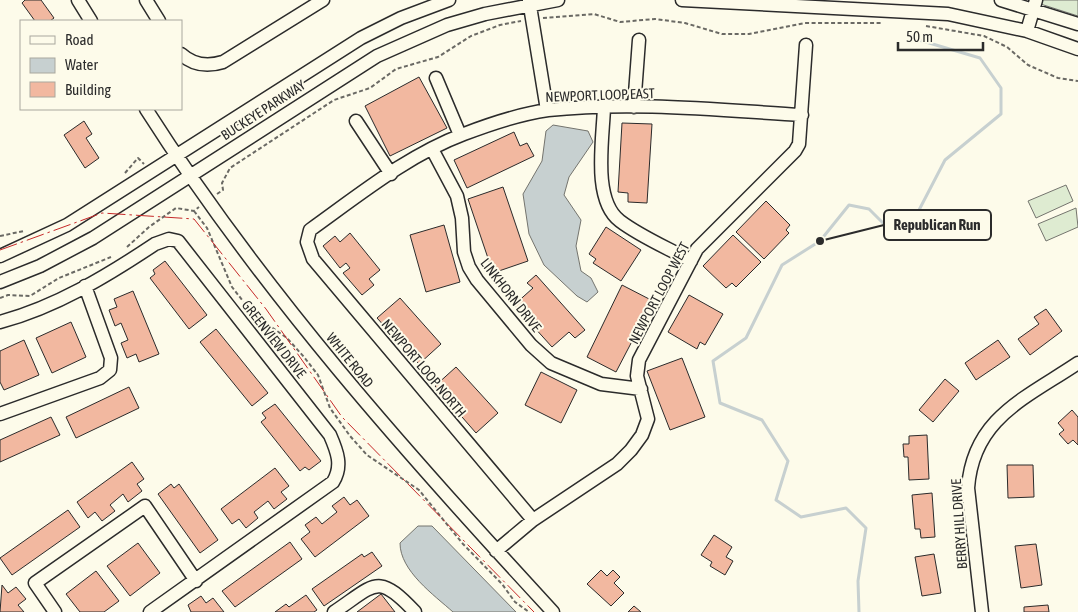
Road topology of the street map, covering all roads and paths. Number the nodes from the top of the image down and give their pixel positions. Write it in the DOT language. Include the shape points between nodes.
graph roads {
  1 [pos="78,0"];
  2 [pos="146,0"];
  3 [pos="323,0"];
  4 [pos="449,0"];
  5 [pos="558,0"];
  6 [pos="682,0"];
  7 [pos="1001,0"];
  8 [pos="529,2"];
  9 [pos="1035,4"];
  10 [pos="90,20"];
  11 [pos="158,20"];
  12 [pos="1078,24"];
  13 [pos="1027,31"];
  14 [pos="639,40"];
  15 [pos="806,45"];
  16 [pos="1078,49"];
  17 [pos="182,55"];
  18 [pos="436,78"];
  19 [pos="604,107"];
  20 [pos="634,107"];
  21 [pos="147,110"];
  22 [pos="547,110"];
  23 [pos="802,115"];
  24 [pos="356,121"];
  25 [pos="460,135"];
  26 [pos="432,149"];
  27 [pos="176,155"];
  28 [pos="230,168"];
  29 [pos="391,174"];
  30 [pos="188,175"];
  31 [pos="207,200"];
  32 [pos="194,211"];
  33 [pos="310,230"];
  34 [pos="121,253"];
  35 [pos="0,256"];
  36 [pos="112,256"];
  37 [pos="691,261"];
  38 [pos="0,282"];
  39 [pos="85,286"];
  40 [pos="0,298"];
  41 [pos="0,322"];
  42 [pos="1078,363"];
  43 [pos="641,389"];
  44 [pos="0,414"];
  45 [pos="533,520"];
  46 [pos="496,551"];
  47 [pos="196,581"];
  48 [pos="55,612"];
  49 [pos="150,612"];
  50 [pos="334,612"];
  51 [pos="415,612"];
  52 [pos="529,612"];
  53 [pos="553,612"];
  54 [pos="982,612"];
  1 -- 10 [label="street"];
  2 -- 11 [label="street"];
  3 -- 17 [label="street" via="223,62 198,64"];
  4 -- 27 [label="street, BUCKEYE PARKWAY" via="360,38"];
  5 -- 8 [label="street, BUCKEYE PARKWAY"];
  6 -- 13 [label="street" via="939,13"];
  7 -- 9 [label="street"];
  8 -- 22 [label="street"];
  8 -- 30 [label="street, BUCKEYE PARKWAY" via="447,25 396,46 347,73"];
  9 -- 12 [label="street"];
  9 -- 13 [label="street"];
  13 -- 16 [label="street"];
  14 -- 20 [label="street"];
  15 -- 23 [label="street, NEWPORT LOOP WEST"];
  18 -- 25 [label="street"];
  19 -- 20 [label="street, NEWPORT LOOP EAST"];
  19 -- 22 [label="street, NEWPORT LOOP EAST"];
  19 -- 37 [label="street" via="602,183 607,205 620,221"];
  20 -- 23 [label="street, NEWPORT LOOP EAST"];
  21 -- 27 [label="street, WHITE ROAD"];
  22 -- 25 [label="street, NEWPORT LOOP EAST"];
  23 -- 37 [label="street, NEWPORT LOOP WEST" via="801,135 795,151 697,249"];
  24 -- 29 [label="street"];
  25 -- 26 [label="street, NEWPORT LOOP EAST"];
  26 -- 29 [label="street, NEWPORT LOOP EAST"];
  26 -- 43 [label="street, LINKHORN DRIVE" via="456,196 469,267 531,345 551,363 601,384"];
  27 -- 30 [label="street, WHITE ROAD"];
  27 -- 35 [label="street, BUCKEYE PARKWAY" via="67,225"];
  28 -- 31 [label="path" via="222,183 223,190"];
  29 -- 33 [label="street, NEWPORT LOOP EAST"];
  30 -- 31 [label="street, WHITE ROAD"];
  30 -- 38 [label="street, BUCKEYE PARKWAY" via="94,238"];
  31 -- 32 [label="path"];
  31 -- 46 [label="street, WHITE ROAD" via="354,389"];
  32 -- 34 [label="path" via="176,208 148,227"];
  32 -- 52 [label="path" via="207,228 232,287 254,314 287,338 304,357 318,375 330,408 350,436 367,455 419,490 515,602"];
  33 -- 45 [label="street, NEWPORT LOOP NORTH" via="307,242 313,259"];
  36 -- 40 [label="path" via="59,278 30,296"];
  37 -- 43 [label="street, NEWPORT LOOP WEST" via="639,360 637,376"];
  39 -- 41 [label="street" via="26,315"];
  39 -- 44 [label="street" via="111,358 110,370 100,378"];
  39 -- 47 [label="street, GREENVIEW DRIVE" via="155,244 168,239 178,241 330,435 338,453 338,469 333,482"];
  42 -- 54 [label="street, BERRY HILL DRIVE" via="1002,415 978,444 968,488"];
  43 -- 45 [label="street, NEWPORT LOOP WEST" via="648,419 642,436 631,450 617,464"];
  45 -- 46 [label="street, NEWPORT LOOP WEST"];
  46 -- 53 [label="street, WHITE ROAD"];
  47 -- 48 [label="street" via="145,506 35,583"];
  47 -- 49 [label="street"];
  50 -- 51 [label="street" via="368,589 381,586 395,591"];
}
